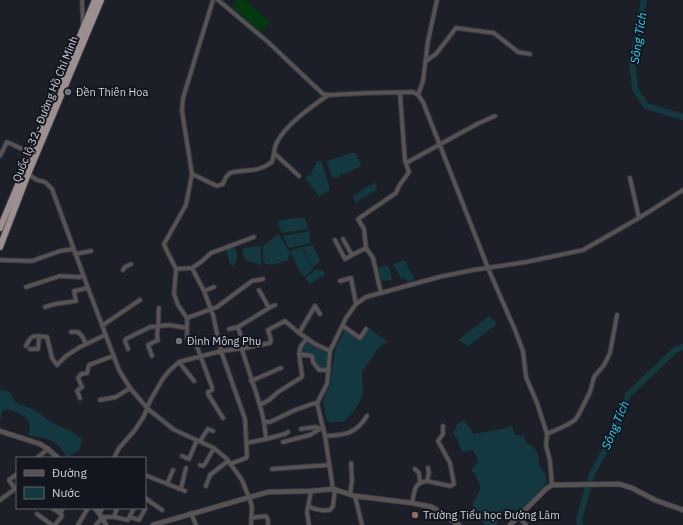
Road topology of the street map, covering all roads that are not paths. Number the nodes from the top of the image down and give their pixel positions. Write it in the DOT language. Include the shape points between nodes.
graph roads {
  1 [pos="82,0"];
  2 [pos="95,0"];
  3 [pos="101,0"];
  4 [pos="213,0"];
  5 [pos="218,0"];
  6 [pos="437,0"];
  7 [pos="84,27"];
  8 [pos="530,54"];
  9 [pos="426,61"];
  10 [pos="400,92"];
  11 [pos="418,95"];
  12 [pos="328,96"];
  13 [pos="495,116"];
  14 [pos="441,145"];
  15 [pos="31,153"];
  16 [pos="274,153"];
  17 [pos="0,156"];
  18 [pos="406,163"];
  19 [pos="28,174"];
  20 [pos="192,174"];
  21 [pos="299,176"];
  22 [pos="630,178"];
  23 [pos="683,190"];
  24 [pos="639,218"];
  25 [pos="0,228"];
  26 [pos="254,237"];
  27 [pos="343,239"];
  28 [pos="335,240"];
  29 [pos="0,248"];
  30 [pos="366,248"];
  31 [pos="73,249"];
  32 [pos="91,251"];
  33 [pos="75,254"];
  34 [pos="352,255"];
  35 [pos="0,260"];
  36 [pos="131,264"];
  37 [pos="192,268"];
  38 [pos="488,268"];
  39 [pos="176,269"];
  40 [pos="123,270"];
  41 [pos="84,276"];
  42 [pos="263,279"];
  43 [pos="340,281"];
  44 [pos="26,287"];
  45 [pos="214,287"];
  46 [pos="88,288"];
  47 [pos="259,290"];
  48 [pos="204,291"];
  49 [pos="381,292"];
  50 [pos="140,300"];
  51 [pos="356,304"];
  52 [pos="274,305"];
  53 [pos="45,307"];
  54 [pos="158,308"];
  55 [pos="269,308"];
  56 [pos="211,310"];
  57 [pos="320,314"];
  58 [pos="617,315"];
  59 [pos="187,318"];
  60 [pos="103,325"];
  61 [pos="158,326"];
  62 [pos="343,326"];
  63 [pos="238,327"];
  64 [pos="187,328"];
  65 [pos="229,329"];
  66 [pos="366,329"];
  67 [pos="71,332"];
  68 [pos="299,333"];
  69 [pos="105,335"];
  70 [pos="39,337"];
  71 [pos="308,339"];
  72 [pos="86,344"];
  73 [pos="128,349"];
  74 [pos="244,349"];
  75 [pos="221,351"];
  76 [pos="330,351"];
  77 [pos="299,354"];
  78 [pos="113,356"];
  79 [pos="152,356"];
  80 [pos="201,357"];
  81 [pos="179,362"];
  82 [pos="281,368"];
  83 [pos="329,370"];
  84 [pos="194,381"];
  85 [pos="251,381"];
  86 [pos="130,388"];
  87 [pos="80,398"];
  88 [pos="100,400"];
  89 [pos="318,402"];
  90 [pos="260,405"];
  91 [pos="148,409"];
  92 [pos="367,416"];
  93 [pos="223,418"];
  94 [pos="264,422"];
  95 [pos="443,426"];
  96 [pos="302,429"];
  97 [pos="322,429"];
  98 [pos="212,431"];
  99 [pos="1,432"];
  100 [pos="288,432"];
  101 [pos="547,434"];
  102 [pos="325,436"];
  103 [pos="266,439"];
  104 [pos="199,440"];
  105 [pos="283,442"];
  106 [pos="247,443"];
  107 [pos="214,448"];
  108 [pos="48,449"];
  109 [pos="182,456"];
  110 [pos="38,457"];
  111 [pos="57,457"];
  112 [pos="115,457"];
  113 [pos="229,463"];
  114 [pos="351,464"];
  115 [pos="200,465"];
  116 [pos="329,465"];
  117 [pos="186,468"];
  118 [pos="428,468"];
  119 [pos="272,469"];
  120 [pos="414,469"];
  121 [pos="173,470"];
  122 [pos="16,475"];
  123 [pos="146,475"];
  124 [pos="427,481"];
  125 [pos="420,482"];
  126 [pos="167,484"];
  127 [pos="552,485"];
  128 [pos="206,486"];
  129 [pos="179,489"];
  130 [pos="334,489"];
  131 [pos="185,491"];
  132 [pos="311,492"];
  133 [pos="350,494"];
  134 [pos="355,496"];
  135 [pos="248,498"];
  136 [pos="146,499"];
  137 [pos="0,500"];
  138 [pos="412,503"];
  139 [pos="309,506"];
  140 [pos="54,509"];
  141 [pos="62,509"];
  142 [pos="87,509"];
  143 [pos="96,509"];
  144 [pos="102,509"];
  145 [pos="117,509"];
  146 [pos="134,509"];
  147 [pos="145,509"];
  148 [pos="162,510"];
  149 [pos="683,510"];
  150 [pos="99,512"];
  151 [pos="192,513"];
  152 [pos="37,514"];
  153 [pos="61,514"];
  154 [pos="519,516"];
  155 [pos="114,517"];
  156 [pos="130,517"];
  157 [pos="102,518"];
  158 [pos="251,518"];
  159 [pos="158,524"];
  160 [pos="54,525"];
  161 [pos="78,525"];
  162 [pos="96,525"];
  163 [pos="106,525"];
  164 [pos="153,525"];
  165 [pos="196,525"];
  166 [pos="251,525"];
  167 [pos="268,525"];
  168 [pos="309,525"];
  169 [pos="362,525"];
  170 [pos="459,525"];
  171 [pos="510,525"];
  172 [pos="526,525"];
  1 -- 7 [label="street"];
  2 -- 7 [label="highway, Quốc lộ 32 - Đường Hồ Chí Minh"];
  3 -- 19 [label="highway, Quốc lộ 32 - Đường Hồ Chí Minh"];
  4 -- 20 [label="street" via="183,94 182,104"];
  5 -- 12 [label="street" via="268,42 320,92"];
  6 -- 9 [label="street"];
  7 -- 15 [label="highway, Quốc lộ 32 - Đường Hồ Chí Minh"];
  8 -- 9 [label="street" via="518,52 494,33 456,28 436,54"];
  9 -- 11 [label="street" via="424,81"];
  10 -- 11 [label="street" via="413,92"];
  10 -- 12 [label="street"];
  10 -- 18 [label="street"];
  11 -- 14 [label="street" via="424,102"];
  12 -- 16 [label="street" via="294,122 279,139"];
  13 -- 14 [label="street"];
  14 -- 18 [label="street"];
  14 -- 38 [label="street"];
  15 -- 17 [label="street" via="6,142"];
  15 -- 25 [label="highway, Quốc lộ 32 - Đường Hồ Chí Minh"];
  16 -- 20 [label="street" via="270,164 251,171 230,173 219,186"];
  16 -- 21 [label="street"];
  18 -- 30 [label="street" via="409,172 396,193 358,219 364,229"];
  19 -- 29 [label="highway, Quốc lộ 32 - Đường Hồ Chí Minh"];
  19 -- 31 [label="street" via="45,182 52,189"];
  20 -- 39 [label="street" via="186,206 164,244"];
  22 -- 24 [label="street"];
  23 -- 24 [label="street"];
  24 -- 38 [label="street" via="583,250"];
  26 -- 37 [label="street" via="211,253"];
  27 -- 34 [label="street"];
  28 -- 34 [label="street" via="345,259"];
  30 -- 34 [label="street"];
  30 -- 49 [label="street" via="373,258"];
  31 -- 33 [label="street"];
  31 -- 35 [label="street" via="32,261"];
  32 -- 33 [label="street"];
  33 -- 41 [label="street"];
  36 -- 40 [label="street"];
  37 -- 39 [label="street"];
  37 -- 48 [label="street"];
  38 -- 49 [label="street"];
  38 -- 101 [label="street" via="523,351 526,377"];
  39 -- 59 [label="street" via="174,294 178,306"];
  41 -- 44 [label="street" via="60,276"];
  41 -- 46 [label="street"];
  42 -- 56 [label="street" via="252,281"];
  43 -- 51 [label="street" via="351,278"];
  45 -- 48 [label="street"];
  46 -- 53 [label="street" via="74,291 77,300"];
  46 -- 60 [label="street"];
  47 -- 55 [label="street"];
  48 -- 56 [label="street"];
  49 -- 51 [label="street"];
  50 -- 60 [label="street"];
  51 -- 62 [label="street"];
  52 -- 55 [label="street"];
  54 -- 61 [label="street"];
  55 -- 63 [label="street"];
  56 -- 59 [label="street"];
  56 -- 75 [label="street"];
  57 -- 68 [label="street" via="316,306"];
  58 -- 101 [label="street" via="610,353 594,377 579,414 567,425"];
  59 -- 64 [label="street"];
  60 -- 69 [label="street"];
  61 -- 64 [label="street"];
  61 -- 73 [label="street" via="142,330 126,339"];
  61 -- 79 [label="street" via="158,340 148,345"];
  62 -- 66 [label="street" via="360,338"];
  62 -- 76 [label="street"];
  63 -- 65 [label="street"];
  63 -- 74 [label="street"];
  64 -- 80 [label="street" via="187,340 196,343"];
  67 -- 72 [label="street" via="78,332"];
  68 -- 71 [label="street"];
  68 -- 74 [label="street" via="286,321 268,330 270,343"];
  69 -- 72 [label="street"];
  69 -- 78 [label="street"];
  70 -- 70 [label="street" via="30,337 28,348 38,349"];
  70 -- 72 [label="street" via="48,338 52,358 57,365 70,353"];
  71 -- 76 [label="street"];
  71 -- 77 [label="street" via="301,344"];
  74 -- 75 [label="street"];
  74 -- 85 [label="street"];
  75 -- 80 [label="street"];
  75 -- 106 [label="street" via="245,419"];
  76 -- 83 [label="street"];
  77 -- 83 [label="street" via="312,356 317,370"];
  77 -- 90 [label="street" via="302,377"];
  78 -- 86 [label="street"];
  78 -- 87 [label="street" via="89,365 87,373 78,378 82,387 77,391"];
  80 -- 81 [label="street"];
  80 -- 93 [label="street" via="212,389 208,395"];
  81 -- 84 [label="street"];
  81 -- 91 [label="street" via="162,380"];
  82 -- 85 [label="street"];
  83 -- 89 [label="street" via="327,384"];
  85 -- 90 [label="street"];
  86 -- 88 [label="street" via="116,397"];
  86 -- 91 [label="street"];
  89 -- 94 [label="street" via="270,422"];
  89 -- 97 [label="street"];
  90 -- 94 [label="street"];
  91 -- 104 [label="street" via="179,432"];
  91 -- 112 [label="street"];
  92 -- 102 [label="street" via="359,426 344,435"];
  94 -- 103 [label="street"];
  95 -- 124 [label="street" via="443,434 438,441 450,463 454,484 450,486"];
  96 -- 97 [label="street"];
  97 -- 102 [label="street"];
  97 -- 105 [label="street"];
  98 -- 104 [label="street" via="208,429"];
  99 -- 108 [label="street"];
  100 -- 103 [label="street"];
  101 -- 127 [label="street" via="546,445"];
  102 -- 116 [label="street"];
  103 -- 106 [label="street"];
  104 -- 107 [label="street"];
  104 -- 109 [label="street" via="189,458"];
  106 -- 113 [label="street" via="246,458"];
  107 -- 113 [label="street"];
  107 -- 115 [label="street" via="205,464"];
  108 -- 110 [label="street"];
  108 -- 111 [label="street"];
  113 -- 128 [label="street" via="210,475"];
  113 -- 135 [label="street" via="244,484"];
  114 -- 133 [label="street"];
  116 -- 119 [label="street"];
  116 -- 130 [label="street"];
  117 -- 129 [label="street"];
  118 -- 124 [label="street"];
  120 -- 125 [label="street"];
  121 -- 126 [label="street"];
  122 -- 137 [label="street" via="9,481 15,489"];
  123 -- 126 [label="street"];
  124 -- 125 [label="street"];
  125 -- 138 [label="street"];
  126 -- 129 [label="street"];
  127 -- 149 [label="street" via="619,484"];
  127 -- 154 [label="street"];
  129 -- 131 [label="street"];
  130 -- 132 [label="street"];
  130 -- 133 [label="street"];
  130 -- 139 [label="street" via="330,510"];
  132 -- 135 [label="street" via="268,492"];
  132 -- 139 [label="street"];
  133 -- 134 [label="street"];
  134 -- 138 [label="street"];
  134 -- 169 [label="street"];
  135 -- 151 [label="street"];
  135 -- 158 [label="street" via="252,507"];
  136 -- 148 [label="street"];
  138 -- 170 [label="street" via="432,507"];
  139 -- 168 [label="street"];
  140 -- 153 [label="street"];
  141 -- 153 [label="street"];
  142 -- 161 [label="street"];
  143 -- 150 [label="street"];
  144 -- 150 [label="street"];
  145 -- 155 [label="street"];
  146 -- 156 [label="street"];
  147 -- 156 [label="street" via="138,520"];
  150 -- 157 [label="street"];
  151 -- 159 [label="street"];
  151 -- 165 [label="street"];
  152 -- 160 [label="street"];
  153 -- 160 [label="street"];
  154 -- 171 [label="street"];
  154 -- 172 [label="street"];
  155 -- 156 [label="street" via="128,520"];
  155 -- 157 [label="street"];
  157 -- 162 [label="street"];
  157 -- 163 [label="street"];
  158 -- 166 [label="street"];
  158 -- 167 [label="street" via="266,516"];
  159 -- 164 [label="street"];
}
